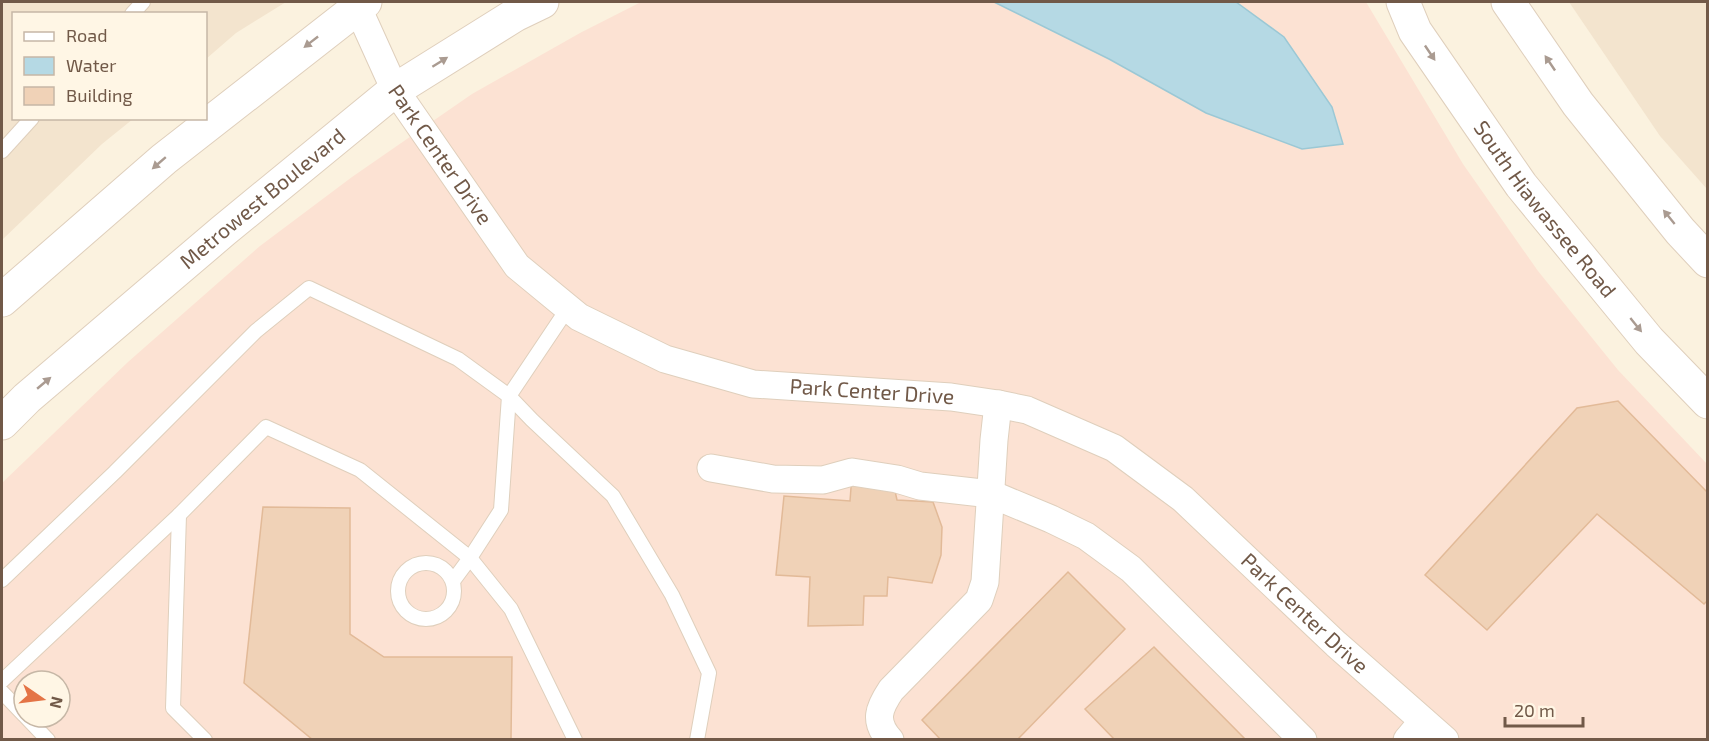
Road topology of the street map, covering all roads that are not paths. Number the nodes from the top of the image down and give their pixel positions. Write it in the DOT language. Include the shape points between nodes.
graph roads {
  1 [pos="542,2"];
  2 [pos="1403,2"];
  3 [pos="1508,2"];
  4 [pos="358,3"];
  5 [pos="395,90"];
  6 [pos="30,120"];
  7 [pos="2,151"];
  8 [pos="1707,261"];
  9 [pos="2,300"];
  10 [pos="568,308"];
  11 [pos="509,396"];
  12 [pos="1707,402"];
  13 [pos="998,404"];
  14 [pos="2,423"];
  15 [pos="711,468"];
  16 [pos="991,494"];
  17 [pos="179,515"];
  18 [pos="470,558"];
  19 [pos="2,580"];
  20 [pos="453,581"];
  21 [pos="2,681"];
  22 [pos="37,729"];
  23 [pos="1415,730"];
  24 [pos="48,740"];
  25 [pos="205,740"];
  26 [pos="575,740"];
  27 [pos="697,740"];
  28 [pos="890,740"];
  29 [pos="1303,740"];
  30 [pos="1445,740"];
  5 -- 1 [label="street, Metrowest Boulevard, one-way"];
  2 -- 12 [label="street, South Hiawassee Road, one-way" via="1415,31 1521,185 1649,341"];
  8 -- 3 [label="street, one-way" via="1578,104"];
  4 -- 5 [label="street, Park Center Drive"];
  4 -- 9 [label="street, one-way" via="164,159"];
  5 -- 10 [label="street, Park Center Drive" via="517,266"];
  14 -- 5 [label="street, Metrowest Boulevard, one-way" via="223,231"];
  6 -- 7 [label="lane"];
  10 -- 11 [label="lane"];
  10 -- 13 [label="street, Park Center Drive" via="665,359 753,384 951,397"];
  11 -- 18 [label="lane" via="501,510"];
  11 -- 19 [label="lane" via="458,359 309,288 256,331"];
  11 -- 27 [label="lane" via="613,496 672,595 709,673"];
  13 -- 16 [label="street"];
  13 -- 23 [label="street, Park Center Drive" via="1027,410 1114,448 1174,493 1336,644"];
  15 -- 16 [label="street" via="773,479 823,480 852,472 920,486"];
  16 -- 28 [label="street" via="985,582 979,600 881,704 878,718"];
  16 -- 29 [label="street" via="1086,536 1131,569"];
  17 -- 18 [label="lane" via="266,427 360,470"];
  17 -- 21 [label="lane"];
  17 -- 25 [label="lane" via="173,708"];
  18 -- 20 [label="lane"];
  18 -- 26 [label="lane" via="511,609"];
  20 -- 20 [label="lane" via="454,599 443,614 426,620 402,607 400,579 413,565 432,562 449,573"];
  22 -- 24 [label="lane"];
  23 -- 30 [label="street, Park Center Drive"];
}
